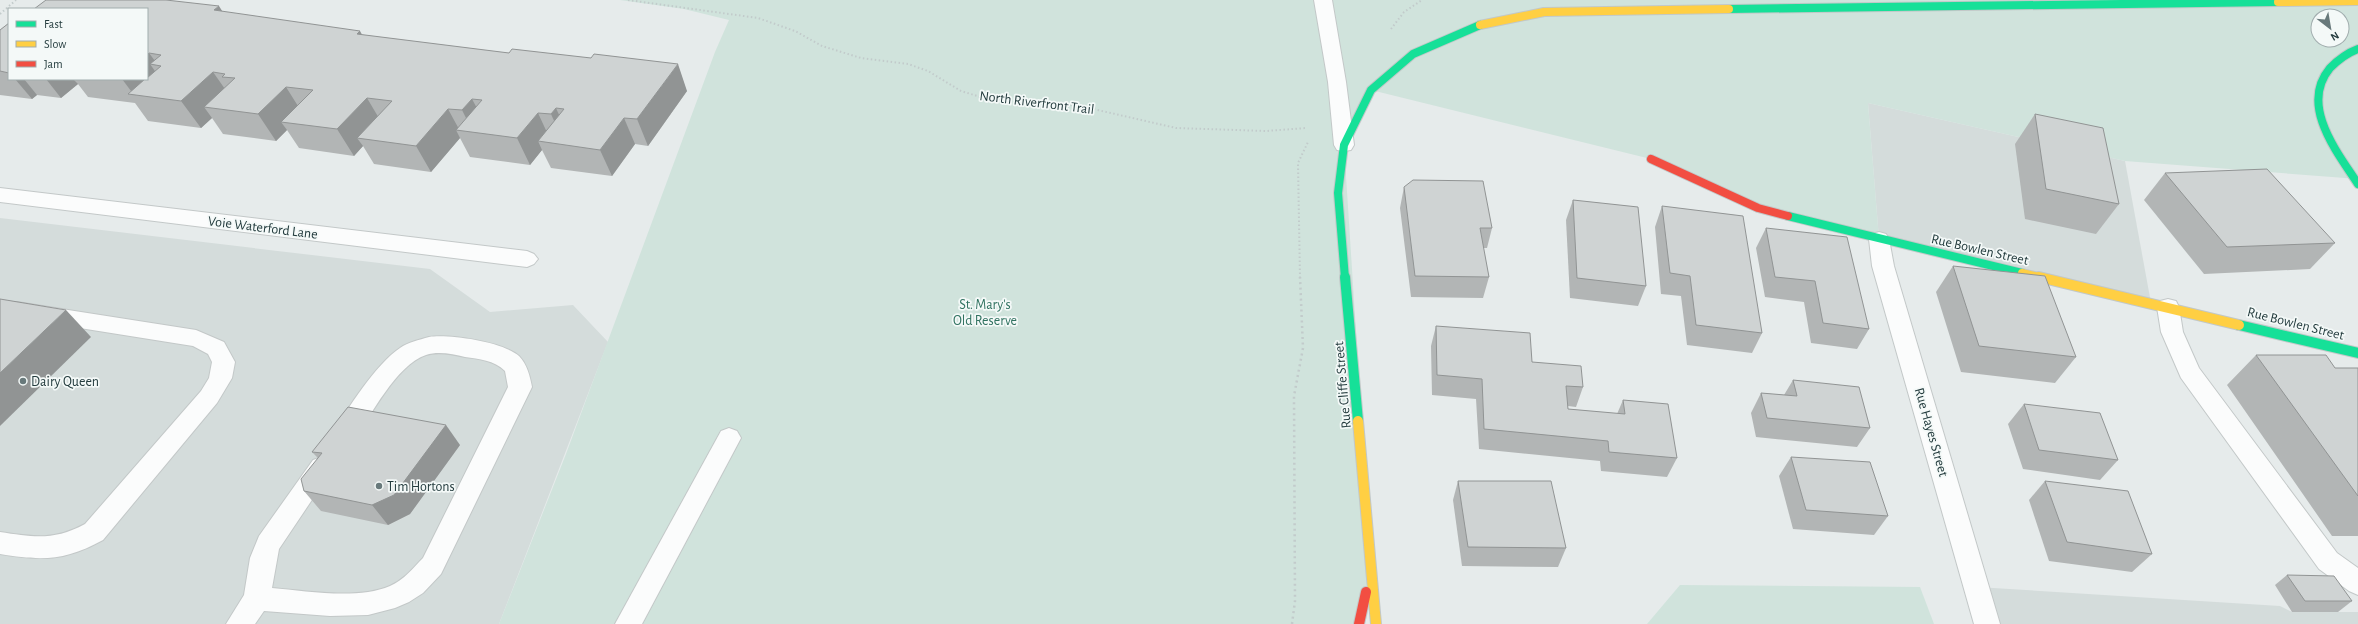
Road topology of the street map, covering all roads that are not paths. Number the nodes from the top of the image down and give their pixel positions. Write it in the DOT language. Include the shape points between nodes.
graph roads {
  1 [pos="1323,0"];
  2 [pos="2358,1"];
  3 [pos="2358,49"];
  4 [pos="1344,145"];
  5 [pos="1651,159"];
  6 [pos="2358,184"];
  7 [pos="0,195"];
  8 [pos="1879,239"];
  9 [pos="527,259"];
  10 [pos="2168,307"];
  11 [pos="0,311"];
  12 [pos="2358,353"];
  13 [pos="729,438"];
  14 [pos="0,543"];
  15 [pos="1371,563"];
  16 [pos="2358,583"];
  17 [pos="257,599"];
  18 [pos="239,624"];
  19 [pos="628,624"];
  20 [pos="1359,624"];
  21 [pos="1376,624"];
  22 [pos="1987,624"];
  1 -- 4 [label="street" via="1337,82"];
  2 -- 4 [label="main road, Rue Cliffe Street" via="1544,12 1472,27 1413,54 1371,90"];
  3 -- 6 [label="main road" via="2349,52 2324,72 2316,98 2326,134"];
  4 -- 15 [label="main road, Rue Cliffe Street" via="1338,193"];
  5 -- 8 [label="main road, Rue Bowlen Street" via="1758,208"];
  7 -- 9 [label="street, Voie Waterford Lane"];
  8 -- 10 [label="main road, Rue Bowlen Street"];
  8 -- 22 [label="street, Rue Hayes Street" via="1883,266"];
  10 -- 12 [label="main road, Rue Bowlen Street"];
  10 -- 16 [label="street" via="2172,332 2189,372 2328,561"];
  11 -- 14 [label="street" via="17,310 196,338 212,343 222,353 225,366 209,397 94,532 74,543 54,549"];
  13 -- 19 [label="street"];
  15 -- 20 [label="main road"];
  15 -- 21 [label="main road, Rue Cliffe Street"];
  17 -- 17 [label="street" via="359,605 378,602 400,594 419,580 432,566 520,388 519,376 514,367 506,359 493,354 438,345 405,356 392,368 268,544 262,558"];
  17 -- 18 [label="street"];
}
